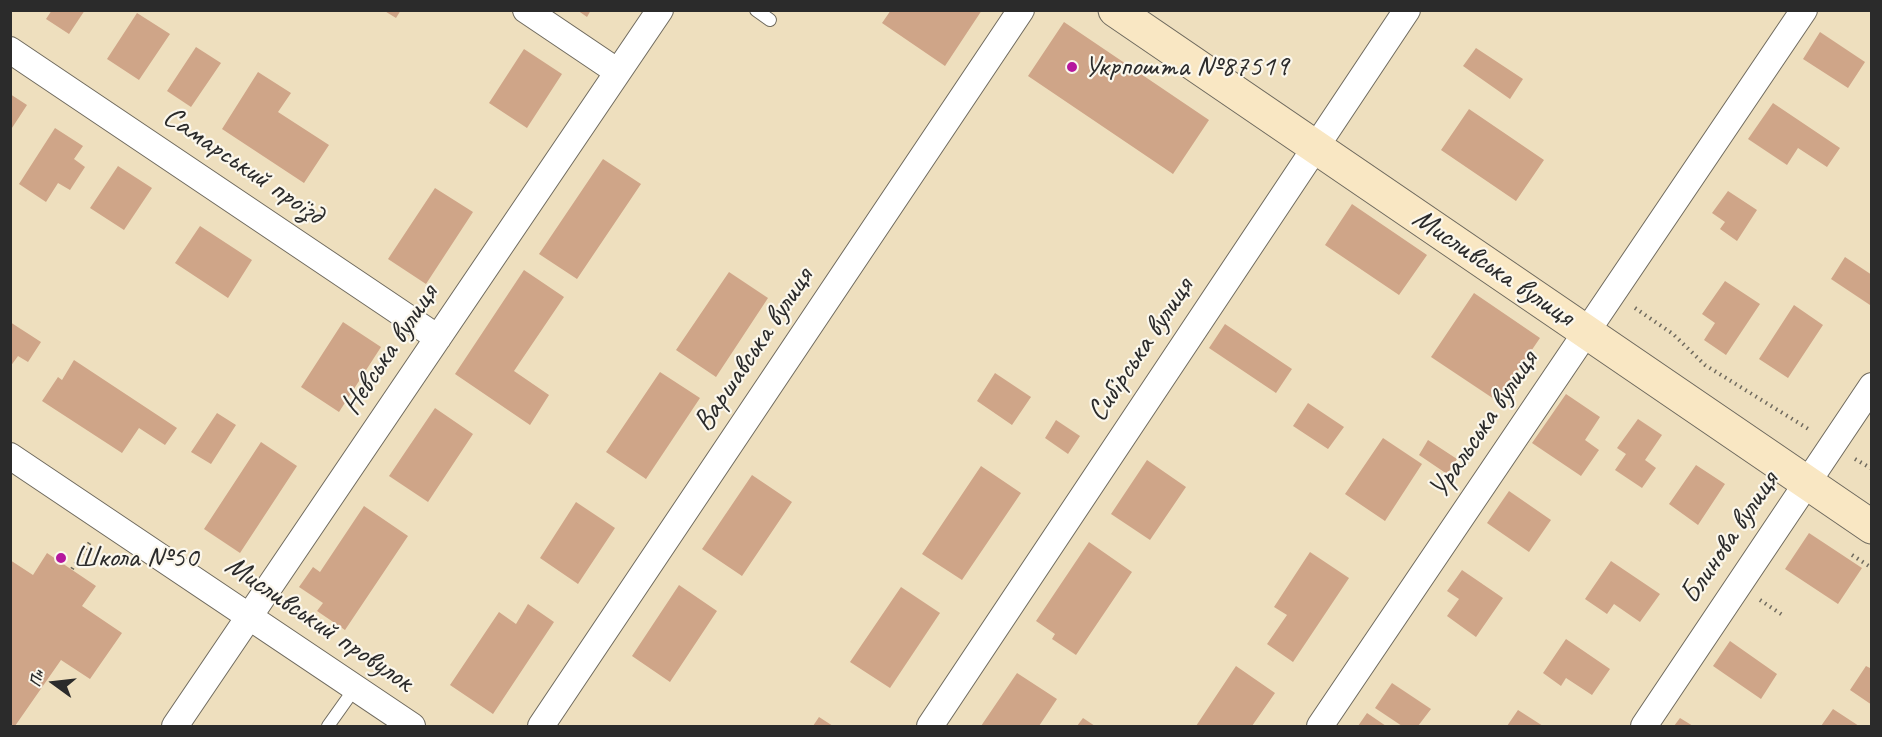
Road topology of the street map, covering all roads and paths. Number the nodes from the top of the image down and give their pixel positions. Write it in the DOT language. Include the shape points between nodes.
graph roads {
  1 [pos="526,10"];
  2 [pos="660,10"];
  3 [pos="756,10"];
  4 [pos="1022,10"];
  5 [pos="1114,10"];
  6 [pos="1407,10"];
  7 [pos="1804,10"];
  8 [pos="770,20"];
  9 [pos="10,50"];
  10 [pos="618,72"];
  11 [pos="1315,147"];
  12 [pos="1631,306"];
  13 [pos="1587,332"];
  14 [pos="438,338"];
  15 [pos="1872,386"];
  16 [pos="1816,434"];
  17 [pos="10,456"];
  18 [pos="1852,457"];
  19 [pos="1872,469"];
  20 [pos="1807,482"];
  21 [pos="1872,527"];
  22 [pos="1763,602"];
  23 [pos="1784,616"];
  24 [pos="249,617"];
  25 [pos="355,688"];
  26 [pos="175,726"];
  27 [pos="328,726"];
  28 [pos="412,726"];
  29 [pos="541,726"];
  30 [pos="930,726"];
  31 [pos="1320,726"];
  32 [pos="1644,726"];
  1 -- 10 [label="street"];
  2 -- 10 [label="street, Невська вулиця"];
  3 -- 8 [label="lane"];
  4 -- 29 [label="street, Варшавська вулиця"];
  5 -- 11 [label="street, Мисливська вулиця"];
  6 -- 11 [label="street, Сибірська вулиця"];
  7 -- 13 [label="street, Уральська вулиця"];
  9 -- 14 [label="street, Самарський проїзд"];
  10 -- 14 [label="street, Невська вулиця"];
  11 -- 13 [label="street, Мисливська вулиця"];
  11 -- 30 [label="street, Сибірська вулиця"];
  12 -- 16 [label="path" via="1673,334 1705,365"];
  13 -- 20 [label="street, Мисливська вулиця"];
  13 -- 31 [label="street, Уральська вулиця"];
  14 -- 24 [label="street, Невська вулиця"];
  15 -- 20 [label="street, Блинова вулиця"];
  17 -- 24 [label="street, Мисливський провулок"];
  18 -- 19 [label="path"];
  20 -- 21 [label="street, Мисливська вулиця"];
  20 -- 32 [label="street, Блинова вулиця"];
  22 -- 23 [label="path"];
  24 -- 25 [label="street, Мисливський провулок"];
  24 -- 26 [label="street, Невська вулиця"];
  25 -- 27 [label="lane"];
  25 -- 28 [label="street, Мисливський провулок"];
}
